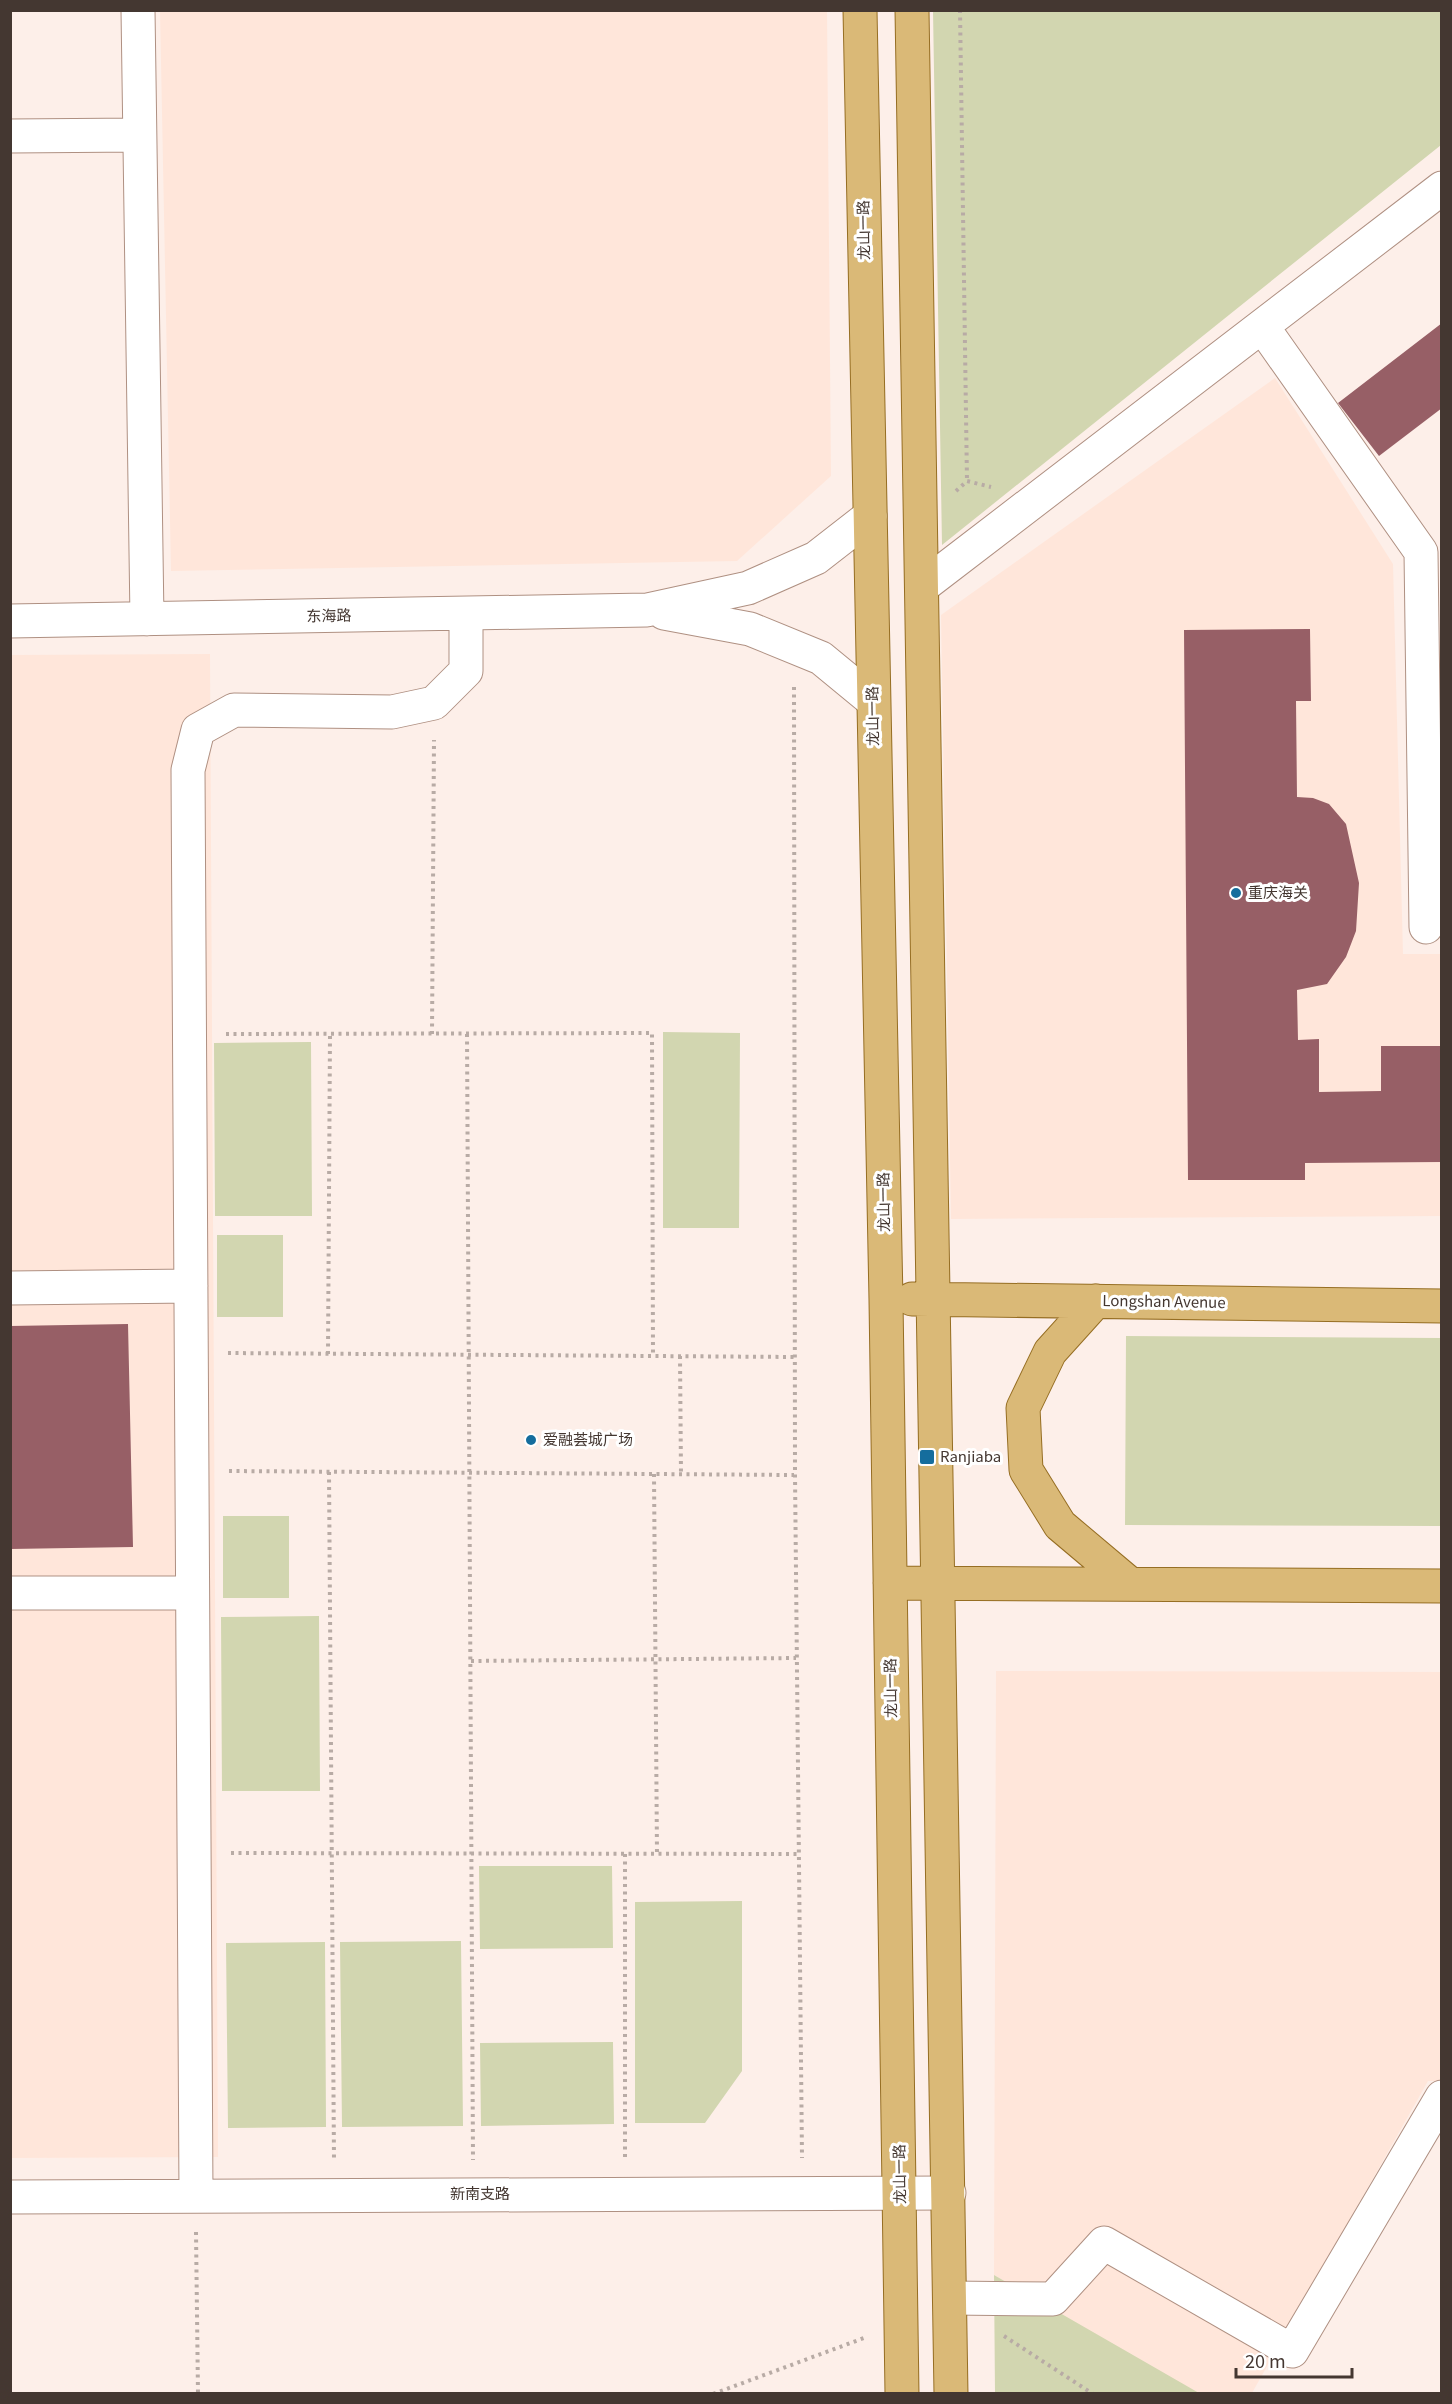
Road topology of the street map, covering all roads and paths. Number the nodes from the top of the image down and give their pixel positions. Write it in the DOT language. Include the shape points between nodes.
graph roads {
  1 [pos="138,10"];
  2 [pos="860,10"];
  3 [pos="912,10"];
  4 [pos="960,10"];
  5 [pos="139,135"];
  6 [pos="10,136"];
  7 [pos="1442,188"];
  8 [pos="1262,326"];
  9 [pos="967,481"];
  10 [pos="1036,498"];
  11 [pos="870,516"];
  12 [pos="921,522"];
  13 [pos="923,586"];
  14 [pos="748,588"];
  15 [pos="647,610"];
  16 [pos="466,614"];
  17 [pos="147,619"];
  18 [pos="10,621"];
  19 [pos="750,629"];
  20 [pos="794,647"];
  21 [pos="872,700"];
  22 [pos="434,703"];
  23 [pos="1426,927"];
  24 [pos="189,1034"];
  25 [pos="330,1034"];
  26 [pos="432,1034"];
  27 [pos="467,1034"];
  28 [pos="191,1286"];
  29 [pos="10,1288"];
  30 [pos="933,1299"];
  31 [pos="886,1300"];
  32 [pos="1096,1301"];
  33 [pos="1442,1306"];
  34 [pos="191,1352"];
  35 [pos="328,1354"];
  36 [pos="469,1355"];
  37 [pos="653,1356"];
  38 [pos="680,1356"];
  39 [pos="794,1357"];
  40 [pos="192,1471"];
  41 [pos="329,1472"];
  42 [pos="469,1473"];
  43 [pos="654,1474"];
  44 [pos="681,1474"];
  45 [pos="795,1475"];
  46 [pos="937,1583"];
  47 [pos="890,1584"];
  48 [pos="1130,1584"];
  49 [pos="1442,1586"];
  50 [pos="10,1593"];
  51 [pos="192,1593"];
  52 [pos="796,1658"];
  53 [pos="656,1659"];
  54 [pos="471,1661"];
  55 [pos="194,1853"];
  56 [pos="332,1853"];
  57 [pos="471,1854"];
  58 [pos="625,1854"];
  59 [pos="657,1854"];
  60 [pos="799,1854"];
  61 [pos="1442,2097"];
  62 [pos="802,2192"];
  63 [pos="901,2192"];
  64 [pos="625,2193"];
  65 [pos="949,2193"];
  66 [pos="334,2194"];
  67 [pos="473,2194"];
  68 [pos="196,2195"];
  69 [pos="10,2197"];
  70 [pos="950,2298"];
  71 [pos="1004,2299"];
  72 [pos="902,2324"];
  73 [pos="198,2394"];
  74 [pos="713,2394"];
  75 [pos="902,2394"];
  76 [pos="951,2394"];
  77 [pos="1093,2394"];
  1 -- 5 [label="street"];
  2 -- 11 [label="main road, 龙山一路"];
  3 -- 12 [label="main road"];
  4 -- 9 [label="path"];
  5 -- 6 [label="street"];
  5 -- 17 [label="street"];
  7 -- 8 [label="street"];
  8 -- 10 [label="street"];
  8 -- 23 [label="street" via="1421,552"];
  9 -- 10 [label="path"];
  9 -- 12 [label="path"];
  10 -- 13 [label="street"];
  11 -- 14 [label="street" via="816,558"];
  11 -- 21 [label="main road, 龙山一路"];
  12 -- 13 [label="main road"];
  13 -- 30 [label="main road"];
  14 -- 15 [label="street"];
  14 -- 19 [label="street" via="758,597 761,608 758,621"];
  15 -- 16 [label="street, 东海路"];
  15 -- 19 [label="street"];
  16 -- 17 [label="street, 东海路"];
  16 -- 22 [label="street" via="466,671"];
  17 -- 18 [label="street, 东海路"];
  19 -- 20 [label="street"];
  20 -- 21 [label="street" via="821,658"];
  20 -- 39 [label="path"];
  21 -- 31 [label="main road, 龙山一路"];
  22 -- 24 [label="street" via="392,712 234,710 198,730 188,770"];
  22 -- 26 [label="path"];
  24 -- 25 [label="path"];
  24 -- 28 [label="street"];
  25 -- 26 [label="path"];
  25 -- 35 [label="path"];
  26 -- 27 [label="path"];
  27 -- 36 [label="path"];
  27 -- 37 [label="path" via="652,1033"];
  28 -- 29 [label="street"];
  28 -- 34 [label="street"];
  30 -- 31 [label="main road, Longshan Avenue"];
  30 -- 32 [label="main road, Longshan Avenue"];
  30 -- 46 [label="main road"];
  31 -- 47 [label="main road, 龙山一路"];
  32 -- 33 [label="main road, Longshan Avenue"];
  32 -- 48 [label="main road" via="1050,1352 1023,1408 1026,1470 1060,1525"];
  34 -- 35 [label="path"];
  34 -- 40 [label="street"];
  35 -- 36 [label="path"];
  36 -- 37 [label="path"];
  36 -- 42 [label="path"];
  37 -- 38 [label="path"];
  38 -- 39 [label="path"];
  38 -- 44 [label="path"];
  39 -- 45 [label="path"];
  40 -- 41 [label="path"];
  40 -- 51 [label="street"];
  41 -- 42 [label="path"];
  41 -- 56 [label="path"];
  42 -- 43 [label="path"];
  42 -- 54 [label="path"];
  43 -- 44 [label="path"];
  43 -- 53 [label="path"];
  44 -- 45 [label="path"];
  45 -- 52 [label="path"];
  46 -- 47 [label="main road"];
  46 -- 48 [label="main road"];
  46 -- 65 [label="main road"];
  47 -- 63 [label="main road, 龙山一路"];
  48 -- 49 [label="main road"];
  50 -- 51 [label="street"];
  51 -- 55 [label="street"];
  52 -- 53 [label="path"];
  52 -- 60 [label="path"];
  53 -- 54 [label="path"];
  53 -- 59 [label="path"];
  54 -- 57 [label="path"];
  55 -- 56 [label="path"];
  55 -- 68 [label="street"];
  56 -- 57 [label="path"];
  56 -- 66 [label="path"];
  57 -- 58 [label="path"];
  57 -- 67 [label="path"];
  58 -- 59 [label="path"];
  58 -- 64 [label="path"];
  59 -- 60 [label="path"];
  60 -- 62 [label="path"];
  61 -- 71 [label="street" via="1292,2352 1104,2243 1053,2299"];
  62 -- 63 [label="street, 新南支路"];
  62 -- 64 [label="street, 新南支路"];
  63 -- 65 [label="street, 新南支路"];
  63 -- 72 [label="main road, 龙山一路"];
  64 -- 67 [label="street, 新南支路"];
  65 -- 70 [label="main road"];
  66 -- 67 [label="street, 新南支路"];
  66 -- 68 [label="street, 新南支路"];
  68 -- 69 [label="street, 新南支路"];
  68 -- 73 [label="path"];
  70 -- 71 [label="street"];
  70 -- 76 [label="main road"];
  71 -- 77 [label="path" via="1004,2338"];
  72 -- 74 [label="path"];
  72 -- 75 [label="main road, 龙山一路"];
}
